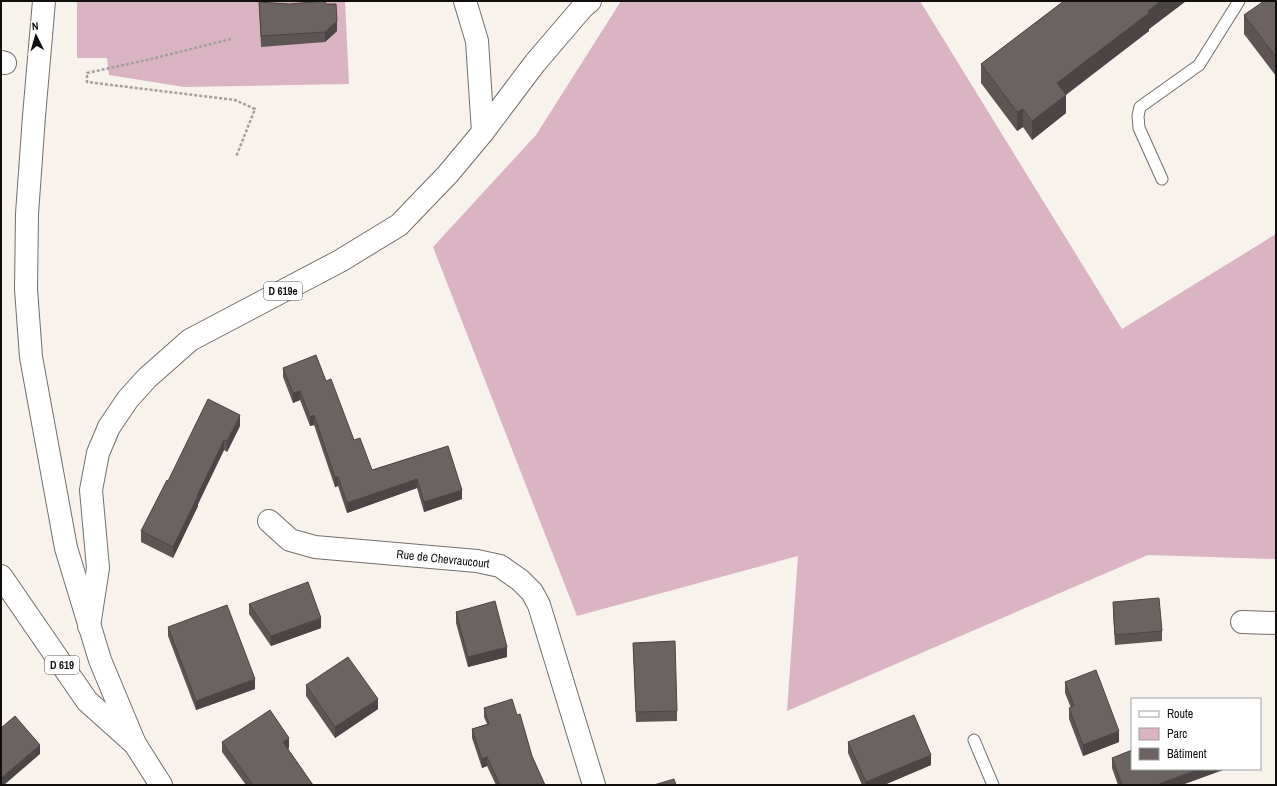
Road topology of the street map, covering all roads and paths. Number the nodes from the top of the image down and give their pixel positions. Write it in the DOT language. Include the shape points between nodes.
graph roads {
  1 [pos="44,1"];
  2 [pos="465,1"];
  3 [pos="590,1"];
  4 [pos="1240,1"];
  5 [pos="231,39"];
  6 [pos="483,132"];
  7 [pos="236,157"];
  8 [pos="1162,179"];
  9 [pos="269,521"];
  10 [pos="1,576"];
  11 [pos="1242,622"];
  12 [pos="1276,623"];
  13 [pos="89,626"];
  14 [pos="974,740"];
  15 [pos="135,744"];
  16 [pos="162,785"];
  17 [pos="594,785"];
  18 [pos="993,785"];
  1 -- 13 [label="main road" via="27,214 26,289 31,357 66,548"];
  2 -- 6 [label="main road" via="477,41"];
  3 -- 6 [label="main road, D 619e"];
  4 -- 8 [label="lane" via="1199,65 1140,108 1139,128"];
  5 -- 7 [label="path" via="87,73 87,82 235,100 255,109"];
  6 -- 13 [label="main road, D 619e" via="448,174 399,225 340,261 190,340 128,398 109,427 98,453 91,490 98,568"];
  9 -- 17 [label="main road, Rue de Chevraucourt" via="290,540 315,547 477,561 500,566 520,580 532,592 539,605"];
  10 -- 15 [label="main road, D 619" via="87,701"];
  11 -- 12 [label="main road"];
  13 -- 15 [label="main road" via="100,660"];
  14 -- 18 [label="lane"];
  15 -- 16 [label="main road, D 619"];
}
